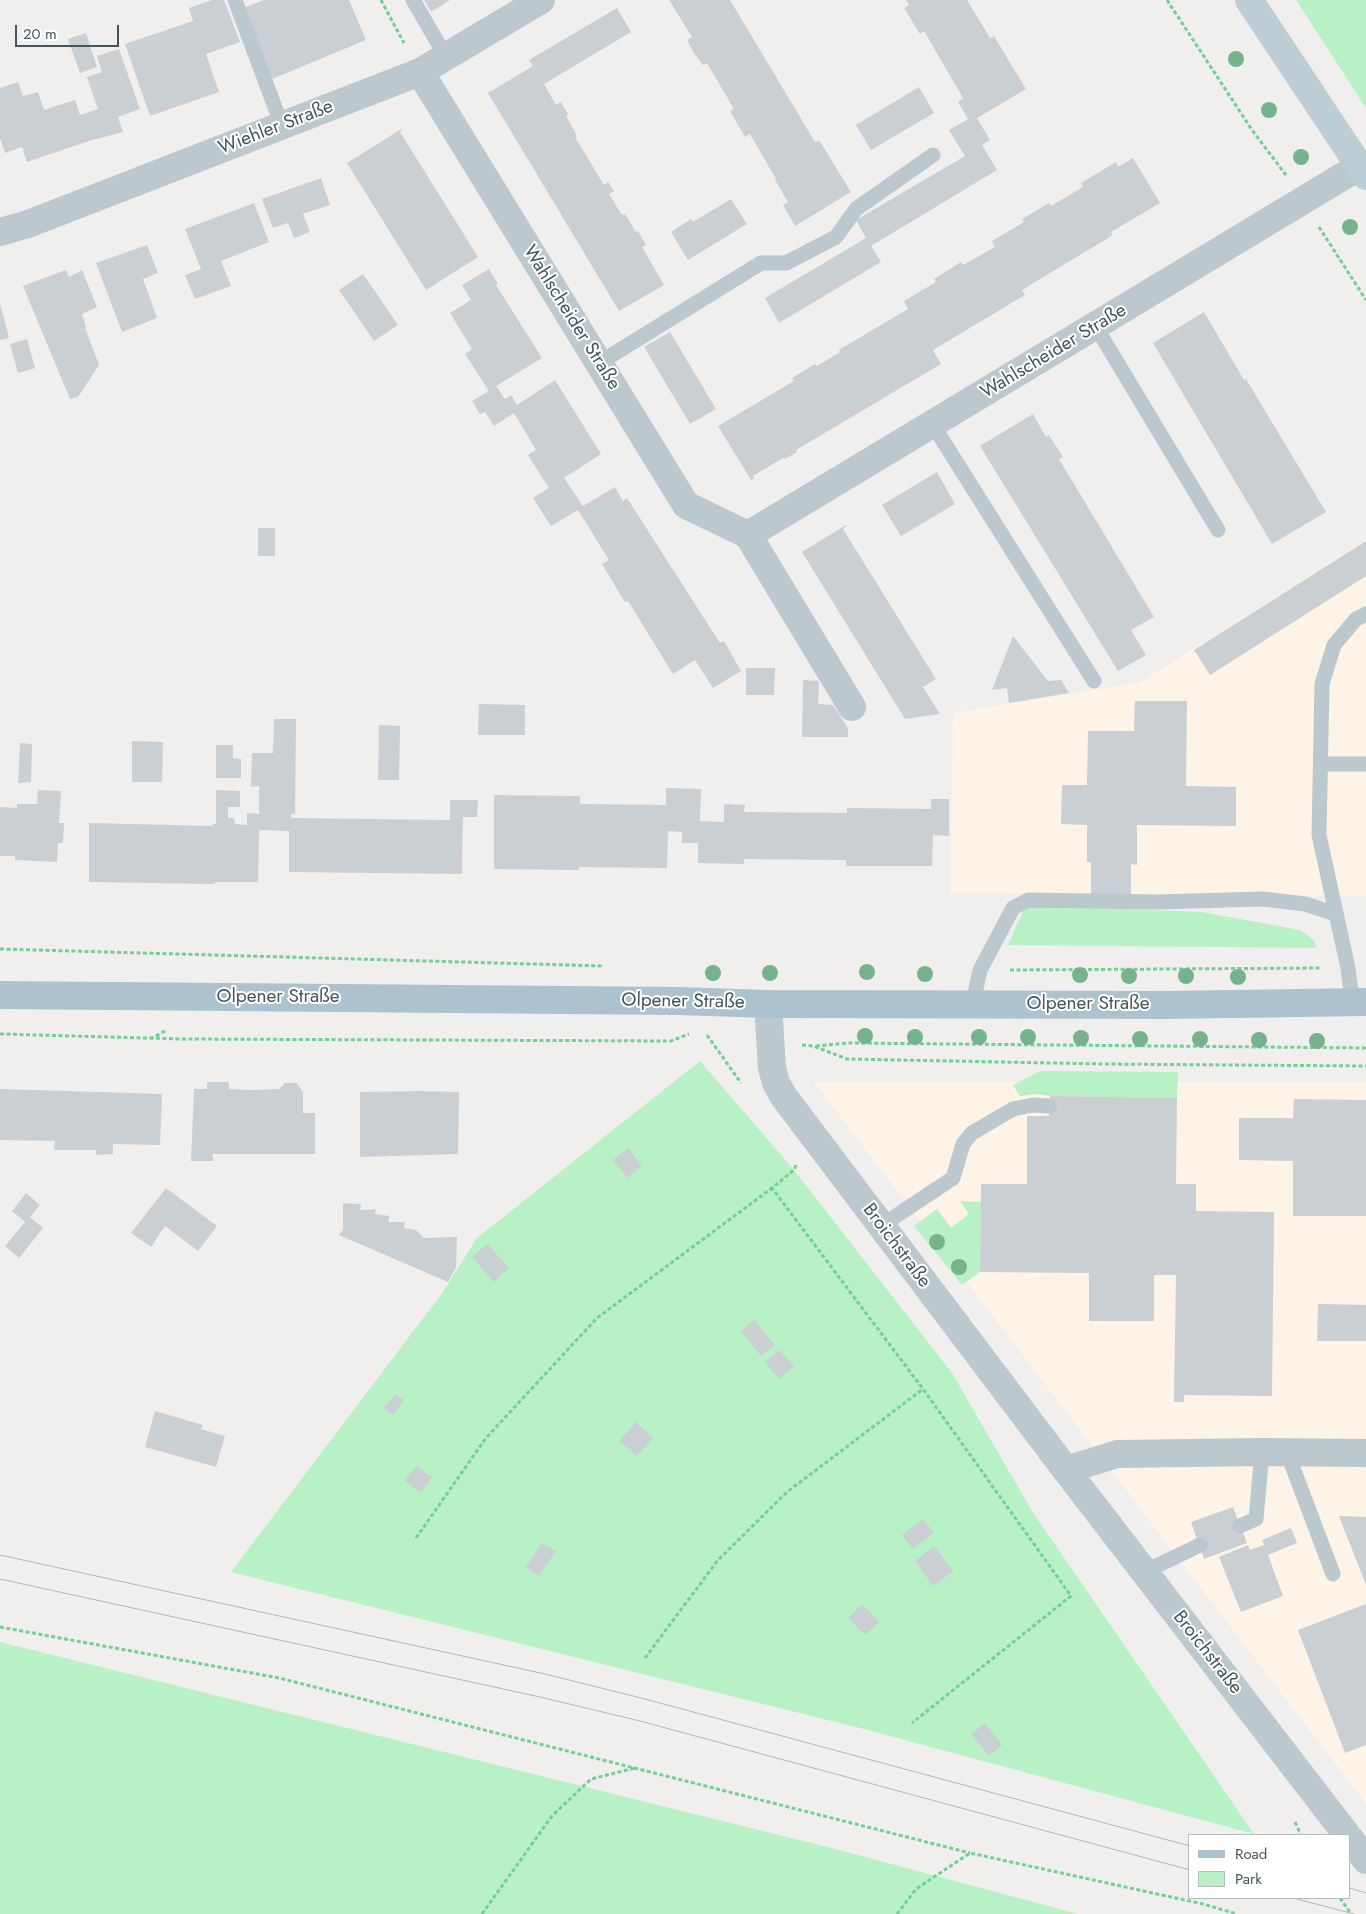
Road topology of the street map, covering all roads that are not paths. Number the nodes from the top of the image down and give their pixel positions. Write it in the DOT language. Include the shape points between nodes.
graph roads {
  1 [pos="235,0"];
  2 [pos="413,0"];
  3 [pos="541,0"];
  4 [pos="1249,0"];
  5 [pos="446,57"];
  6 [pos="420,72"];
  7 [pos="282,126"];
  8 [pos="934,155"];
  9 [pos="1363,171"];
  10 [pos="0,232"];
  11 [pos="1096,326"];
  12 [pos="599,363"];
  13 [pos="933,425"];
  14 [pos="1218,530"];
  15 [pos="748,535"];
  16 [pos="1366,614"];
  17 [pos="1094,681"];
  18 [pos="852,707"];
  19 [pos="1321,764"];
  20 [pos="1366,764"];
  21 [pos="1336,914"];
  22 [pos="0,995"];
  23 [pos="1359,1001"];
  24 [pos="973,1003"];
  25 [pos="768,1004"];
  26 [pos="1049,1106"];
  27 [pos="881,1226"];
  28 [pos="1275,1452"];
  29 [pos="1366,1453"];
  30 [pos="1066,1470"];
  31 [pos="1240,1526"];
  32 [pos="1200,1546"];
  33 [pos="1144,1572"];
  34 [pos="1333,1574"];
  35 [pos="1346,1834"];
  36 [pos="1351,1840"];
  37 [pos="1366,1860"];
  1 -- 7 [label="lane"];
  2 -- 5 [label="lane"];
  3 -- 5 [label="street, Wiehler Straße"];
  4 -- 9 [label="main road"];
  5 -- 6 [label="street, Wiehler Straße"];
  6 -- 7 [label="street, Wiehler Straße"];
  6 -- 12 [label="street, Wahlscheider Straße"];
  7 -- 10 [label="street, Wiehler Straße"];
  8 -- 12 [label="lane" via="856,209 836,237 786,263 761,263"];
  9 -- 11 [label="street, Wahlscheider Straße" via="1303,200"];
  11 -- 13 [label="street, Wahlscheider Straße"];
  11 -- 14 [label="lane"];
  12 -- 15 [label="street, Wahlscheider Straße" via="686,505"];
  13 -- 15 [label="street, Wahlscheider Straße"];
  13 -- 17 [label="lane"];
  15 -- 18 [label="street"];
  16 -- 19 [label="lane" via="1356,619 1334,645 1322,684"];
  19 -- 20 [label="lane"];
  19 -- 21 [label="lane" via="1319,835"];
  21 -- 23 [label="lane"];
  21 -- 24 [label="lane" via="1305,904 1263,899 1157,902 1028,900 1013,908 980,970"];
  22 -- 25 [label="main road, Olpener Straße" via="658,1000"];
  23 -- 24 [label="main road, Olpener Straße" via="1167,1005"];
  24 -- 25 [label="main road, Olpener Straße"];
  25 -- 27 [label="street, Broichstraße" via="769,1040 776,1083"];
  26 -- 27 [label="lane" via="1013,1109 972,1133 963,1144 954,1178"];
  27 -- 30 [label="street, Broichstraße"];
  28 -- 29 [label="street"];
  28 -- 30 [label="street" via="1117,1454"];
  28 -- 31 [label="lane" via="1256,1519"];
  28 -- 34 [label="lane"];
  30 -- 33 [label="street, Broichstraße"];
  32 -- 33 [label="lane"];
  33 -- 35 [label="street, Broichstraße"];
  36 -- 37 [label="street"];
}
